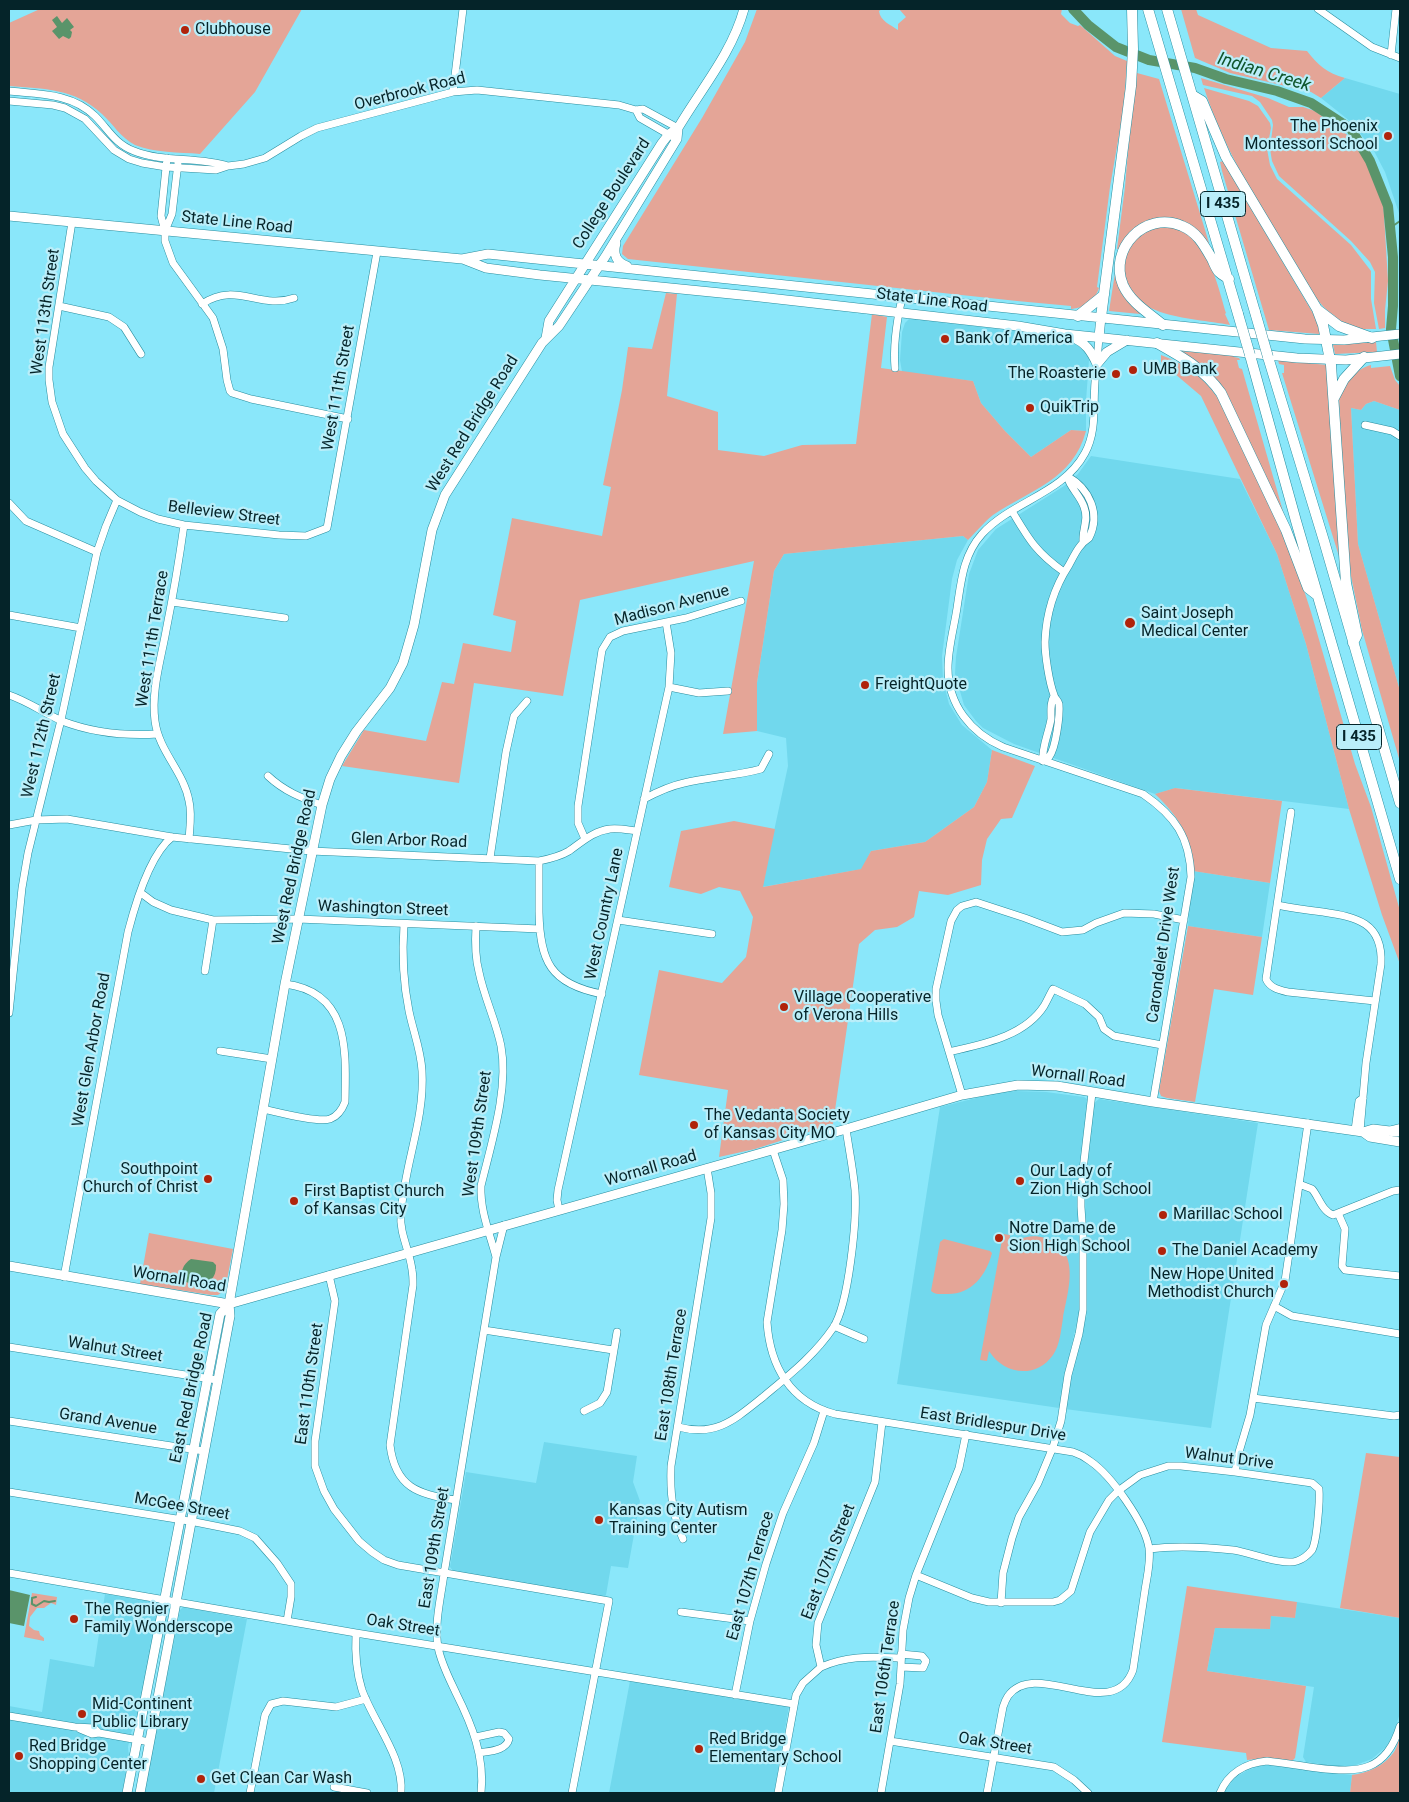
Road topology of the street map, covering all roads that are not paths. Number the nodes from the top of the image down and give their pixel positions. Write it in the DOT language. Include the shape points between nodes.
graph roads {
  1 [pos="463,9"];
  2 [pos="744,9"];
  3 [pos="1148,9"];
  4 [pos="1167,9"];
  5 [pos="1318,9"];
  6 [pos="1396,9"];
  7 [pos="1132,11"];
  8 [pos="1391,55"];
  9 [pos="1400,58"];
  10 [pos="9,92"];
  11 [pos="453,92"];
  12 [pos="1191,92"];
  13 [pos="9,101"];
  14 [pos="636,110"];
  15 [pos="678,128"];
  16 [pos="673,137"];
  17 [pos="167,158"];
  18 [pos="178,163"];
  19 [pos="166,167"];
  20 [pos="9,216"];
  21 [pos="72,222"];
  22 [pos="165,231"];
  23 [pos="619,235"];
  24 [pos="377,252"];
  25 [pos="462,259"];
  26 [pos="585,264"];
  27 [pos="600,265"];
  28 [pos="634,269"];
  29 [pos="553,276"];
  30 [pos="576,279"];
  31 [pos="1229,279"];
  32 [pos="590,280"];
  33 [pos="1104,295"];
  34 [pos="294,298"];
  35 [pos="902,298"];
  36 [pos="562,301"];
  37 [pos="202,304"];
  38 [pos="59,306"];
  39 [pos="1317,309"];
  40 [pos="898,313"];
  41 [pos="1078,316"];
  42 [pos="1101,317"];
  43 [pos="1163,324"];
  44 [pos="1065,334"];
  45 [pos="1400,334"];
  46 [pos="1099,337"];
  47 [pos="546,338"];
  48 [pos="1372,338"];
  49 [pos="1127,340"];
  50 [pos="1325,340"];
  51 [pos="1156,343"];
  52 [pos="141,354"];
  53 [pos="1400,354"];
  54 [pos="1364,357"];
  55 [pos="1330,360"];
  56 [pos="1096,364"];
  57 [pos="895,368"];
  58 [pos="1334,399"];
  59 [pos="348,419"];
  60 [pos="1365,425"];
  61 [pos="63,434"];
  62 [pos="1400,436"];
  63 [pos="1067,476"];
  64 [pos="117,500"];
  65 [pos="9,503"];
  66 [pos="1012,511"];
  67 [pos="184,525"];
  68 [pos="327,528"];
  69 [pos="97,552"];
  70 [pos="1064,572"];
  71 [pos="1317,594"];
  72 [pos="741,601"];
  73 [pos="172,602"];
  74 [pos="9,615"];
  75 [pos="285,618"];
  76 [pos="666,622"];
  77 [pos="81,628"];
  78 [pos="1353,643"];
  79 [pos="669,688"];
  80 [pos="728,691"];
  81 [pos="9,695"];
  82 [pos="527,701"];
  83 [pos="61,720"];
  84 [pos="158,734"];
  85 [pos="769,754"];
  86 [pos="1043,761"];
  87 [pos="268,776"];
  88 [pos="644,799"];
  89 [pos="1400,803"];
  90 [pos="322,805"];
  91 [pos="1290,812"];
  92 [pos="36,820"];
  93 [pos="9,825"];
  94 [pos="638,831"];
  95 [pos="172,837"];
  96 [pos="189,839"];
  97 [pos="585,839"];
  98 [pos="311,851"];
  99 [pos="490,858"];
  100 [pos="539,861"];
  101 [pos="1400,879"];
  102 [pos="141,893"];
  103 [pos="1277,905"];
  104 [pos="298,919"];
  105 [pos="214,920"];
  106 [pos="618,920"];
  107 [pos="1184,920"];
  108 [pos="404,924"];
  109 [pos="476,926"];
  110 [pos="540,929"];
  111 [pos="712,934"];
  112 [pos="205,971"];
  113 [pos="285,984"];
  114 [pos="602,994"];
  115 [pos="1375,1001"];
  116 [pos="9,1013"];
  117 [pos="1162,1045"];
  118 [pos="220,1051"];
  119 [pos="950,1052"];
  120 [pos="272,1058"];
  121 [pos="1092,1093"];
  122 [pos="962,1095"];
  123 [pos="1153,1102"];
  124 [pos="263,1109"];
  125 [pos="1308,1123"];
  126 [pos="846,1129"];
  127 [pos="1360,1131"];
  128 [pos="1398,1131"];
  129 [pos="1400,1142"];
  130 [pos="773,1150"];
  131 [pos="707,1168"];
  132 [pos="1299,1184"];
  133 [pos="1400,1190"];
  134 [pos="559,1210"];
  135 [pos="1338,1213"];
  136 [pos="504,1225"];
  137 [pos="489,1230"];
  138 [pos="407,1253"];
  139 [pos="496,1257"];
  140 [pos="9,1266"];
  141 [pos="329,1275"];
  142 [pos="1400,1276"];
  143 [pos="64,1277"];
  144 [pos="229,1304"];
  145 [pos="1274,1306"];
  146 [pos="834,1326"];
  147 [pos="484,1330"];
  148 [pos="617,1332"];
  149 [pos="1400,1334"];
  150 [pos="864,1339"];
  151 [pos="9,1347"];
  152 [pos="613,1350"];
  153 [pos="213,1380"];
  154 [pos="784,1380"];
  155 [pos="1253,1398"];
  156 [pos="584,1411"];
  157 [pos="824,1411"];
  158 [pos="1400,1415"];
  159 [pos="9,1421"];
  160 [pos="882,1422"];
  161 [pos="678,1427"];
  162 [pos="966,1434"];
  163 [pos="1052,1447"];
  164 [pos="199,1450"];
  165 [pos="1235,1472"];
  166 [pos="1118,1490"];
  167 [pos="9,1492"];
  168 [pos="456,1500"];
  169 [pos="181,1520"];
  170 [pos="191,1521"];
  171 [pos="683,1539"];
  172 [pos="1149,1549"];
  173 [pos="9,1573"];
  174 [pos="444,1574"];
  175 [pos="916,1575"];
  176 [pos="165,1600"];
  177 [pos="175,1602"];
  178 [pos="1001,1603"];
  179 [pos="681,1612"];
  180 [pos="750,1620"];
  181 [pos="288,1621"];
  182 [pos="356,1633"];
  183 [pos="438,1645"];
  184 [pos="902,1656"];
  185 [pos="821,1667"];
  186 [pos="901,1667"];
  187 [pos="595,1672"];
  188 [pos="735,1695"];
  189 [pos="366,1699"];
  190 [pos="794,1704"];
  191 [pos="9,1716"];
  192 [pos="1400,1726"];
  193 [pos="476,1736"];
  194 [pos="137,1740"];
  195 [pos="890,1741"];
  196 [pos="150,1742"];
  197 [pos="479,1753"];
  198 [pos="993,1757"];
  199 [pos="334,1787"];
  200 [pos="127,1793"];
  201 [pos="140,1793"];
  202 [pos="250,1793"];
  203 [pos="367,1793"];
  204 [pos="401,1793"];
  205 [pos="481,1793"];
  206 [pos="572,1793"];
  207 [pos="778,1793"];
  208 [pos="881,1793"];
  209 [pos="987,1793"];
  210 [pos="1088,1793"];
  211 [pos="1220,1793"];
  1 -- 11 [label="street"];
  2 -- 15 [label="main road, College Boulevard" via="726,53"];
  3 -- 31 [label="highway, I 435"];
  4 -- 12 [label="highway, I 435"];
  5 -- 8 [label="street" via="1372,48"];
  6 -- 8 [label="street"];
  7 -- 33 [label="highway" via="1132,86"];
  8 -- 9 [label="street"];
  10 -- 17 [label="street, Overbrook Road" via="66,99 94,115 122,145 146,155"];
  11 -- 14 [label="street, Overbrook Road" via="477,90 619,105"];
  11 -- 18 [label="street, Overbrook Road" via="317,128 265,158 244,164"];
  12 -- 39 [label="highway" via="1202,101 1226,157"];
  12 -- 78 [label="highway, I 435, bridge"];
  13 -- 19 [label="street, Overbrook Road" via="65,108 85,119 114,150 142,163"];
  14 -- 15 [label="street, Overbrook Road" via="643,109"];
  14 -- 16 [label="street, Overbrook Road" via="640,118"];
  15 -- 16 [label="main road, College Boulevard"];
  16 -- 23 [label="main road, College Boulevard"];
  16 -- 26 [label="main road, College Boulevard"];
  17 -- 18 [label="street, Overbrook Road"];
  17 -- 19 [label="street"];
  18 -- 19 [label="street, Overbrook Road"];
  18 -- 22 [label="street" via="172,214"];
  19 -- 22 [label="street" via="161,216"];
  20 -- 21 [label="main road, State Line Road"];
  21 -- 22 [label="main road, State Line Road"];
  21 -- 38 [label="street, West 113th Street"];
  22 -- 24 [label="main road, State Line Road"];
  22 -- 37 [label="street" via="173,263"];
  23 -- 27 [label="main road, College Boulevard"];
  23 -- 28 [label="main road" via="616,258"];
  24 -- 25 [label="main road, State Line Road"];
  24 -- 59 [label="street, West 111th Street"];
  25 -- 26 [label="main road, State Line Road" via="488,254"];
  25 -- 29 [label="main road, State Line Road" via="486,268"];
  26 -- 27 [label="main road, State Line Road"];
  26 -- 30 [label="main road, College Boulevard"];
  27 -- 28 [label="main road, State Line Road"];
  27 -- 32 [label="main road, College Boulevard"];
  28 -- 35 [label="main road, State Line Road"];
  29 -- 30 [label="main road, State Line Road"];
  29 -- 36 [label="main road" via="562,285"];
  30 -- 32 [label="main road, State Line Road"];
  30 -- 36 [label="main road, West Red Bridge Road"];
  31 -- 43 [label="highway" via="1218,272 1202,241 1184,227 1164,222 1140,229 1122,252 1121,278 1135,302"];
  31 -- 71 [label="highway, I 435, bridge"];
  32 -- 40 [label="main road, State Line Road"];
  32 -- 47 [label="main road, West Red Bridge Road" via="559,326"];
  33 -- 41 [label="highway"];
  33 -- 42 [label="highway"];
  34 -- 37 [label="street" via="280,302 223,294"];
  35 -- 40 [label="street"];
  35 -- 41 [label="main road, State Line Road"];
  36 -- 47 [label="main road, West Red Bridge Road" via="549,321"];
  37 -- 59 [label="street" via="221,340 232,394"];
  38 -- 52 [label="street" via="109,317 124,327"];
  38 -- 61 [label="street, West 113th Street" via="49,367 52,402"];
  39 -- 48 [label="highway" via="1339,326"];
  39 -- 50 [label="highway"];
  40 -- 44 [label="main road, State Line Road"];
  40 -- 57 [label="street"];
  41 -- 42 [label="main road, State Line Road"];
  42 -- 43 [label="main road, State Line Road"];
  42 -- 46 [label="main road"];
  43 -- 50 [label="main road, State Line Road"];
  44 -- 46 [label="main road, State Line Road"];
  44 -- 56 [label="main road" via="1082,342"];
  45 -- 48 [label="main road, State Line Road"];
  46 -- 49 [label="main road, State Line Road"];
  46 -- 56 [label="street"];
  47 -- 90 [label="main road, West Red Bridge Road" via="445,495 432,530 414,625 403,663 390,688 341,756"];
  48 -- 50 [label="main road, State Line Road"];
  49 -- 51 [label="main road, State Line Road"];
  49 -- 56 [label="main road" via="1107,352"];
  50 -- 55 [label="highway"];
  51 -- 55 [label="main road, State Line Road"];
  51 -- 71 [label="highway" via="1194,365 1221,393 1286,530 1308,588"];
  53 -- 54 [label="main road, State Line Road"];
  54 -- 55 [label="main road, State Line Road"];
  54 -- 58 [label="highway" via="1344,379"];
  55 -- 58 [label="highway"];
  56 -- 63 [label="street" via="1091,437 1080,462"];
  58 -- 78 [label="highway" via="1346,583 1357,635"];
  59 -- 68 [label="street, West 111th Street"];
  60 -- 62 [label="street"];
  61 -- 64 [label="street, Belleview Street" via="85,468"];
  63 -- 66 [label="street, Carondelet Drive West"];
  63 -- 70 [label="street" via="1085,508 1086,522 1083,542"];
  64 -- 67 [label="street, Belleview Street" via="158,519"];
  64 -- 69 [label="street, West 112th Street"];
  65 -- 69 [label="street" via="26,521"];
  66 -- 70 [label="street" via="1032,544"];
  66 -- 86 [label="street, Carondelet Drive West" via="981,534 966,560 949,661 949,679 960,711 978,733"];
  67 -- 68 [label="street, Belleview Street" via="306,536"];
  67 -- 73 [label="street, West 111th Terrace"];
  69 -- 77 [label="street, West 112th Street"];
  70 -- 86 [label="street" via="1050,606 1046,631 1046,654 1054,696"];
  71 -- 101 [label="highway, I 435"];
  72 -- 76 [label="street, Madison Avenue"];
  73 -- 75 [label="street"];
  73 -- 84 [label="street, West 111th Terrace" via="154,707"];
  74 -- 77 [label="street"];
  76 -- 79 [label="street, West Country Lane" via="671,653"];
  76 -- 97 [label="street, Madison Avenue" via="623,631 610,637 602,650 578,806 578,823"];
  77 -- 83 [label="street, West 112th Street"];
  78 -- 89 [label="highway, I 435"];
  79 -- 80 [label="street" via="699,693"];
  79 -- 88 [label="street, West Country Lane"];
  81 -- 83 [label="street"];
  82 -- 99 [label="street" via="514,716"];
  83 -- 84 [label="street" via="110,733"];
  83 -- 92 [label="street, West 112th Street"];
  84 -- 96 [label="street, West 111th Terrace" via="190,801"];
  85 -- 88 [label="street" via="760,768 683,783"];
  86 -- 107 [label="street, Carondelet Drive West" via="1143,794 1171,817 1185,841 1190,864"];
  87 -- 90 [label="street" via="291,794"];
  88 -- 94 [label="street, West Country Lane"];
  90 -- 98 [label="main road, West Red Bridge Road"];
  91 -- 103 [label="street"];
  92 -- 93 [label="street, Glen Arbor Road"];
  92 -- 95 [label="street, Glen Arbor Road" via="67,819"];
  92 -- 116 [label="street, West 112th Street" via="22,888"];
  94 -- 97 [label="street, Glen Arbor Road" via="610,829"];
  94 -- 106 [label="street, West Country Lane"];
  95 -- 96 [label="street, Glen Arbor Road"];
  95 -- 102 [label="street, West Glen Arbor Road" via="155,858"];
  96 -- 98 [label="street, Glen Arbor Road"];
  97 -- 100 [label="street, Glen Arbor Road" via="561,855"];
  98 -- 99 [label="street, Glen Arbor Road"];
  98 -- 104 [label="main road, West Red Bridge Road"];
  99 -- 100 [label="street, Glen Arbor Road"];
  100 -- 110 [label="street"];
  102 -- 105 [label="street, Washington Street" via="171,910"];
  102 -- 143 [label="street, West Glen Arbor Road" via="123,956"];
  103 -- 115 [label="street" via="1351,916 1371,930 1379,945 1381,964"];
  103 -- 115 [label="street" via="1268,983 1275,989 1288,992"];
  104 -- 105 [label="street, Washington Street"];
  104 -- 108 [label="street, Washington Street"];
  104 -- 113 [label="main road, West Red Bridge Road"];
  105 -- 112 [label="street"];
  106 -- 111 [label="street"];
  106 -- 114 [label="street, West Country Lane"];
  107 -- 117 [label="street, Carondelet Drive West"];
  107 -- 119 [label="street" via="1124,912 1083,930 1062,932 976,902 962,906 951,921 936,989 938,1015"];
  108 -- 109 [label="street, Washington Street"];
  108 -- 138 [label="street" via="403,976 419,1049 422,1090 418,1130 400,1217"];
  109 -- 110 [label="street, Washington Street"];
  109 -- 137 [label="street, West 109th Street" via="478,972 502,1056 497,1118 482,1186 482,1207"];
  110 -- 114 [label="street" via="545,956 555,972 576,988"];
  113 -- 120 [label="main road, West Red Bridge Road"];
  113 -- 124 [label="street" via="316,992 335,1016 344,1045 345,1102 335,1117 325,1120"];
  114 -- 134 [label="street, West Country Lane" via="558,1190"];
  115 -- 127 [label="street" via="1363,1098 1359,1102"];
  117 -- 119 [label="street" via="1114,1036 1104,1029 1099,1017 1085,1004 1053,989 1037,1014 1021,1029 984,1044"];
  117 -- 123 [label="street, Carondelet Drive West"];
  118 -- 120 [label="street"];
  119 -- 122 [label="street"];
  120 -- 124 [label="main road, West Red Bridge Road"];
  121 -- 122 [label="main road, Wornall Road" via="1056,1086 1018,1085"];
  121 -- 123 [label="main road, Wornall Road"];
  121 -- 163 [label="street" via="1081,1188 1083,1310"];
  122 -- 126 [label="main road, Wornall Road"];
  123 -- 125 [label="main road, Wornall Road"];
  124 -- 144 [label="main road, West Red Bridge Road"];
  125 -- 127 [label="main road, Wornall Road"];
  125 -- 132 [label="street"];
  126 -- 130 [label="main road, Wornall Road"];
  126 -- 146 [label="street" via="855,1208 848,1279"];
  127 -- 128 [label="main road, Wornall Road"];
  127 -- 129 [label="main road, Wornall Road" via="1370,1137"];
  130 -- 131 [label="main road, Wornall Road"];
  130 -- 154 [label="street, East Bridlespur Drive" via="783,1180 784,1204 768,1322 773,1357"];
  131 -- 134 [label="main road, Wornall Road"];
  131 -- 161 [label="street, East 108th Terrace" via="712,1193 711,1215"];
  132 -- 135 [label="street" via="1312,1189 1330,1214"];
  132 -- 145 [label="street" via="1284,1281"];
  133 -- 135 [label="street"];
  134 -- 136 [label="main road, Wornall Road"];
  135 -- 142 [label="street" via="1346,1228 1342,1266 1346,1270"];
  136 -- 137 [label="main road, Wornall Road"];
  136 -- 139 [label="street, West 109th Street"];
  137 -- 138 [label="main road, Wornall Road"];
  137 -- 139 [label="street, West 109th Street"];
  138 -- 141 [label="main road, Wornall Road"];
  138 -- 168 [label="street" via="413,1285 390,1436 391,1455 399,1475 418,1491"];
  139 -- 147 [label="street, West 109th Street"];
  140 -- 143 [label="main road, Wornall Road"];
  141 -- 144 [label="main road, Wornall Road"];
  141 -- 174 [label="street, East 110th Street" via="335,1301 315,1441 315,1466 319,1478 334,1509 372,1552 398,1565"];
  143 -- 144 [label="main road, Wornall Road"];
  144 -- 153 [label="main road, East Red Bridge Road" via="230,1316"];
  145 -- 149 [label="street" via="1292,1316"];
  145 -- 155 [label="street" via="1266,1325"];
  146 -- 150 [label="street"];
  146 -- 154 [label="street" via="814,1352"];
  147 -- 152 [label="street"];
  147 -- 168 [label="street, East 109th Street"];
  148 -- 152 [label="street"];
  151 -- 153 [label="street, Walnut Street"];
  152 -- 156 [label="street" via="607,1392 600,1404"];
  153 -- 164 [label="main road, East Red Bridge Road"];
  154 -- 157 [label="street, East Bridlespur Drive" via="804,1400"];
  154 -- 161 [label="street" via="735,1420 722,1426 700,1430"];
  155 -- 158 [label="street"];
  155 -- 165 [label="street"];
  157 -- 160 [label="street, East Bridlespur Drive"];
  157 -- 180 [label="street, East 107th Terrace" via="814,1443 783,1513"];
  159 -- 164 [label="street, Grand Avenue"];
  160 -- 162 [label="street, East Bridlespur Drive"];
  160 -- 185 [label="street, East 107th Street" via="875,1482 818,1623 816,1645"];
  161 -- 171 [label="street, East 108th Terrace" via="670,1491 674,1516"];
  162 -- 163 [label="street, East Bridlespur Drive"];
  162 -- 175 [label="street, East 106th Terrace" via="959,1468"];
  163 -- 166 [label="street, East Bridlespur Drive" via="1090,1460"];
  163 -- 178 [label="street" via="1012,1538 1003,1574"];
  164 -- 169 [label="main road, East Red Bridge Road"];
  164 -- 170 [label="main road, East Red Bridge Road"];
  165 -- 166 [label="street, Walnut Drive" via="1168,1466 1140,1476"];
  165 -- 172 [label="street, Walnut Drive" via="1312,1483 1318,1487 1315,1541 1302,1559 1287,1563 1234,1550"];
  166 -- 172 [label="street, East Bridlespur Drive" via="1138,1518"];
  166 -- 178 [label="street, Walnut Drive" via="1108,1500 1090,1532 1067,1596 1052,1602"];
  167 -- 169 [label="street, McGee Street"];
  168 -- 174 [label="street, East 109th Street"];
  169 -- 170 [label="street, McGee Street"];
  169 -- 176 [label="main road, East Red Bridge Road"];
  170 -- 177 [label="main road, East Red Bridge Road"];
  170 -- 181 [label="street, McGee Street" via="240,1531 255,1538 277,1562 290,1584"];
  172 -- 198 [label="street, East Bridlespur Drive" via="1133,1670 1126,1683 1113,1692 1033,1683 1018,1688 1008,1696 1003,1707"];
  173 -- 176 [label="street, Oak Street"];
  174 -- 183 [label="street, East 109th Street"];
  174 -- 187 [label="street" via="608,1602"];
  175 -- 178 [label="street, Walnut Drive" via="972,1598"];
  175 -- 184 [label="street, East 106th Terrace" via="907,1606"];
  176 -- 177 [label="street, Oak Street"];
  176 -- 194 [label="main road, East Red Bridge Road"];
  177 -- 181 [label="street, Oak Street"];
  177 -- 196 [label="main road, East Red Bridge Road"];
  179 -- 180 [label="street"];
  180 -- 188 [label="street, East 107th Terrace"];
  181 -- 182 [label="street, Oak Street"];
  182 -- 183 [label="street, Oak Street"];
  182 -- 189 [label="street" via="357,1670"];
  183 -- 187 [label="street, Oak Street"];
  183 -- 193 [label="street, East 109th Street" via="447,1674"];
  184 -- 185 [label="street" via="850,1658"];
  184 -- 186 [label="street, East 106th Terrace"];
  184 -- 186 [label="street" via="922,1656 926,1662 923,1668"];
  185 -- 190 [label="street" via="804,1683"];
  186 -- 195 [label="street, East 106th Terrace"];
  187 -- 188 [label="street, Oak Street"];
  187 -- 206 [label="street"];
  188 -- 190 [label="street, Oak Street"];
  189 -- 202 [label="street" via="336,1707 283,1700 271,1704 264,1715"];
  189 -- 204 [label="street" via="398,1764"];
  190 -- 207 [label="street"];
  191 -- 194 [label="street"];
  192 -- 211 [label="street" via="1384,1756 1359,1770 1257,1762 1235,1772"];
  193 -- 197 [label="street, East 109th Street"];
  193 -- 197 [label="street" via="499,1732 509,1740 503,1748"];
  194 -- 196 [label="street"];
  194 -- 200 [label="main road, East Red Bridge Road"];
  195 -- 198 [label="street, Oak Street"];
  195 -- 208 [label="street, East 106th Terrace"];
  196 -- 201 [label="main road, East Red Bridge Road"];
  197 -- 205 [label="street, East 109th Street"];
  198 -- 209 [label="street, East Bridlespur Drive"];
  198 -- 210 [label="street, Oak Street" via="1054,1767"];
  199 -- 203 [label="street"];
}
